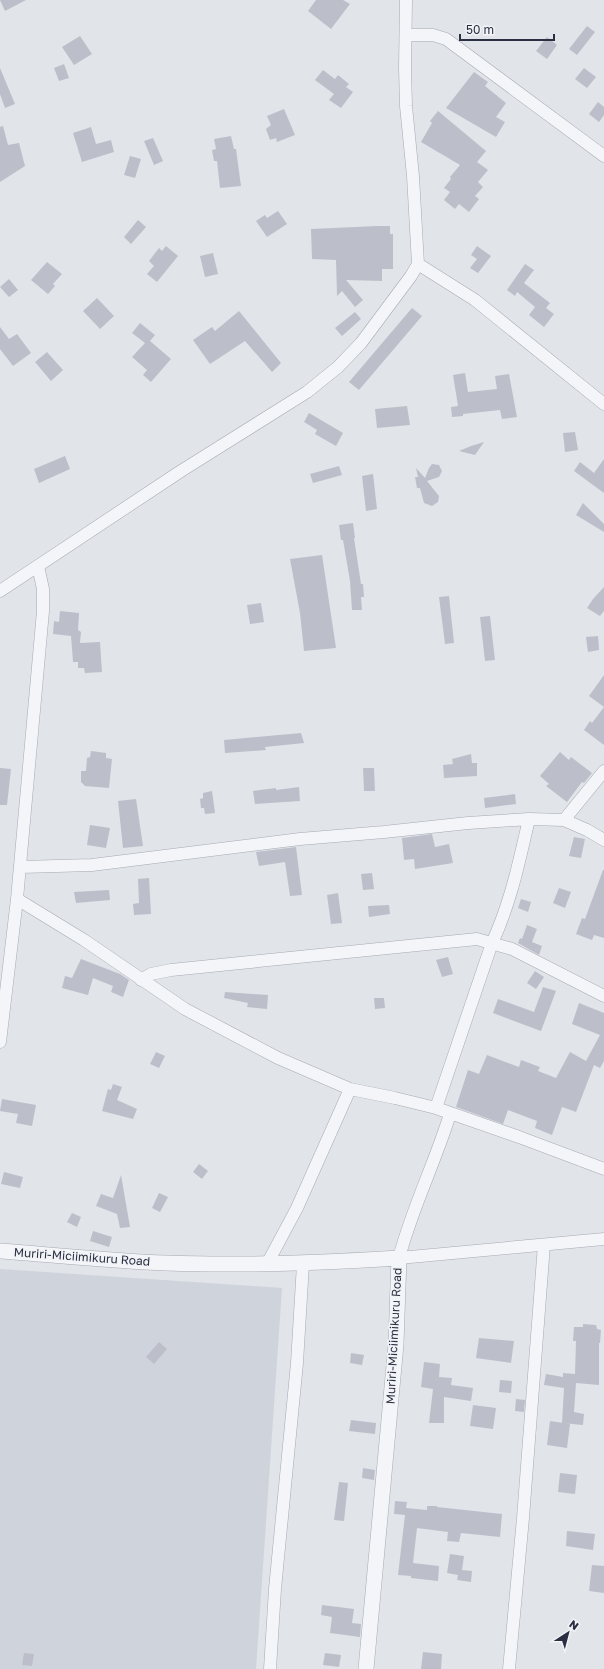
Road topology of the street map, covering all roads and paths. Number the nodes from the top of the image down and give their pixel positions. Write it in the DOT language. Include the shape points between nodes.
graph roads {
  1 [pos="406,0"];
  2 [pos="406,35"];
  3 [pos="604,156"];
  4 [pos="418,264"];
  5 [pos="604,404"];
  6 [pos="38,566"];
  7 [pos="0,591"];
  8 [pos="604,771"];
  9 [pos="529,819"];
  10 [pos="564,820"];
  11 [pos="604,840"];
  12 [pos="21,867"];
  13 [pos="17,899"];
  14 [pos="492,943"];
  15 [pos="141,980"];
  16 [pos="604,996"];
  17 [pos="0,1042"];
  18 [pos="350,1089"];
  19 [pos="436,1108"];
  20 [pos="450,1114"];
  21 [pos="604,1169"];
  22 [pos="604,1239"];
  23 [pos="544,1245"];
  24 [pos="0,1251"];
  25 [pos="399,1258"];
  26 [pos="268,1264"];
  27 [pos="303,1264"];
  28 [pos="270,1669"];
  29 [pos="366,1669"];
  30 [pos="508,1669"];
  1 -- 2 [label="street"];
  2 -- 3 [label="street" via="433,35 449,42"];
  2 -- 4 [label="street" via="406,106"];
  4 -- 5 [label="street" via="475,300"];
  4 -- 6 [label="street" via="361,344 324,379"];
  6 -- 7 [label="street"];
  6 -- 12 [label="street" via="43,589 43,611"];
  8 -- 10 [label="street"];
  9 -- 10 [label="street"];
  9 -- 12 [label="street" via="300,839 92,865"];
  9 -- 14 [label="street" via="513,888 504,918"];
  10 -- 11 [label="street"];
  12 -- 13 [label="street"];
  13 -- 15 [label="street" via="79,937"];
  13 -- 17 [label="street"];
  14 -- 15 [label="street" via="465,939 171,970 151,974"];
  14 -- 16 [label="street" via="525,955"];
  14 -- 19 [label="street"];
  15 -- 18 [label="street" via="186,1010 232,1035"];
  18 -- 19 [label="street"];
  18 -- 26 [label="street" via="297,1208"];
  19 -- 20 [label="street"];
  20 -- 21 [label="street"];
  20 -- 25 [label="street" via="439,1149 412,1213"];
  22 -- 23 [label="street"];
  23 -- 25 [label="street"];
  23 -- 30 [label="street" via="523,1518"];
  24 -- 26 [label="street, Muriri-Miciimikuru Road" via="164,1263"];
  25 -- 27 [label="street, Muriri-Miciimikuru Road"];
  25 -- 29 [label="street, Muriri-Miciimikuru Road" via="396,1344"];
  26 -- 27 [label="street, Muriri-Miciimikuru Road"];
  27 -- 28 [label="street" via="297,1363 275,1589"];
}
